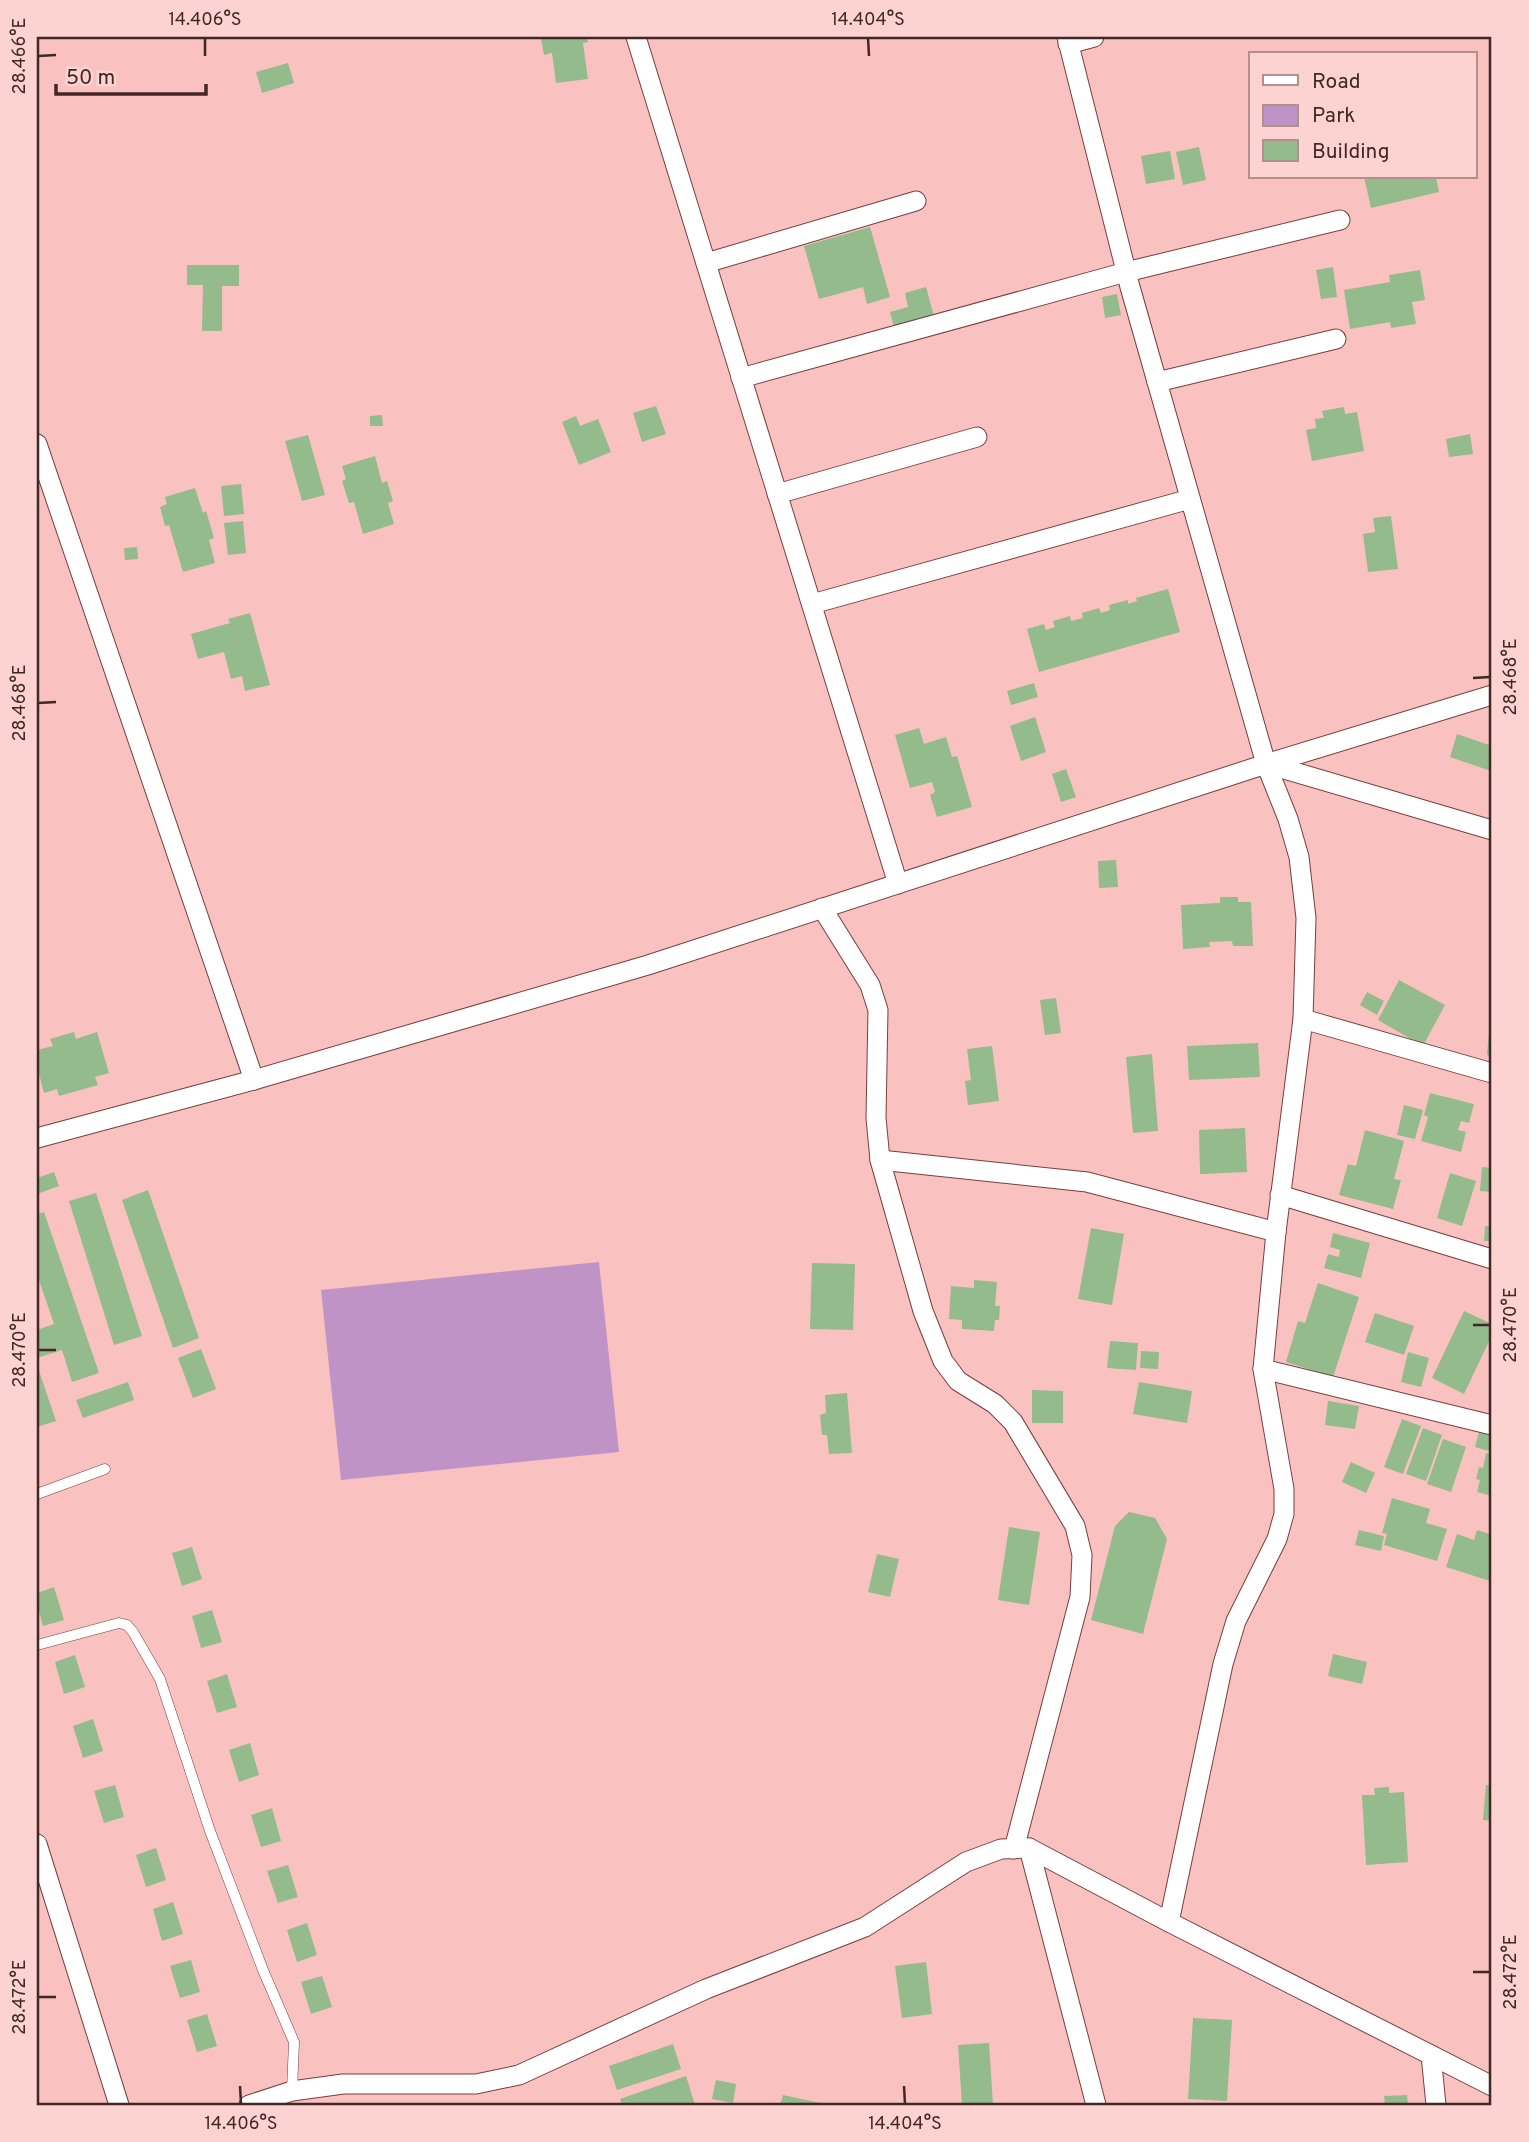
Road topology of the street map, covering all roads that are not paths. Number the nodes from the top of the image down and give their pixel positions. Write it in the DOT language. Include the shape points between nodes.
graph roads {
  1 [pos="636,37"];
  2 [pos="1094,37"];
  3 [pos="1067,40"];
  4 [pos="916,201"];
  5 [pos="1340,220"];
  6 [pos="706,263"];
  7 [pos="1126,272"];
  8 [pos="1336,339"];
  9 [pos="741,378"];
  10 [pos="1157,382"];
  11 [pos="977,437"];
  12 [pos="37,444"];
  13 [pos="778,494"];
  14 [pos="1190,499"];
  15 [pos="812,604"];
  16 [pos="1492,695"];
  17 [pos="1266,764"];
  18 [pos="1492,830"];
  19 [pos="898,884"];
  20 [pos="822,908"];
  21 [pos="1303,1019"];
  22 [pos="1492,1073"];
  23 [pos="254,1080"];
  24 [pos="37,1138"];
  25 [pos="880,1160"];
  26 [pos="1280,1195"];
  27 [pos="1276,1232"];
  28 [pos="1492,1259"];
  29 [pos="1263,1369"];
  30 [pos="1492,1425"];
  31 [pos="105,1469"];
  32 [pos="37,1494"];
  33 [pos="37,1645"];
  34 [pos="37,1844"];
  35 [pos="1021,1848"];
  36 [pos="1168,1922"];
  37 [pos="1432,2055"];
  38 [pos="1492,2086"];
  39 [pos="292,2091"];
  40 [pos="119,2105"];
  41 [pos="249,2105"];
  42 [pos="1096,2105"];
  43 [pos="1436,2105"];
  1 -- 6 [label="street"];
  2 -- 3 [label="street"];
  3 -- 7 [label="street"];
  4 -- 6 [label="street"];
  5 -- 7 [label="street"];
  6 -- 9 [label="street"];
  7 -- 9 [label="street"];
  7 -- 10 [label="street"];
  8 -- 10 [label="street"];
  9 -- 13 [label="street"];
  10 -- 14 [label="street"];
  11 -- 13 [label="street"];
  12 -- 23 [label="street"];
  13 -- 15 [label="street"];
  14 -- 15 [label="street"];
  14 -- 17 [label="street"];
  15 -- 19 [label="street"];
  16 -- 17 [label="street"];
  17 -- 18 [label="street"];
  17 -- 19 [label="street"];
  17 -- 21 [label="street" via="1299,857 1306,918"];
  19 -- 20 [label="street"];
  20 -- 23 [label="street" via="648,965"];
  20 -- 25 [label="street" via="870,985 878,1010"];
  21 -- 22 [label="street"];
  21 -- 26 [label="street"];
  23 -- 24 [label="street"];
  25 -- 27 [label="street" via="1087,1182"];
  25 -- 35 [label="street" via="923,1311 943,1361 958,1381 995,1404 1013,1422 1075,1526 1082,1555 1080,1597"];
  26 -- 27 [label="street"];
  26 -- 28 [label="street"];
  27 -- 29 [label="street"];
  29 -- 30 [label="street"];
  29 -- 36 [label="street" via="1284,1489 1284,1514 1277,1539 1236,1621 1223,1664"];
  31 -- 32 [label="lane"];
  33 -- 39 [label="lane" via="119,1623 127,1625 141,1642 160,1679 215,1844 294,2042"];
  34 -- 40 [label="street"];
  35 -- 36 [label="street"];
  35 -- 39 [label="street" via="1001,1849 966,1862 865,1927 706,1989 519,2075 476,2084 343,2084"];
  35 -- 42 [label="street"];
  36 -- 37 [label="street"];
  37 -- 38 [label="street"];
  37 -- 43 [label="street"];
  39 -- 41 [label="street"];
}
